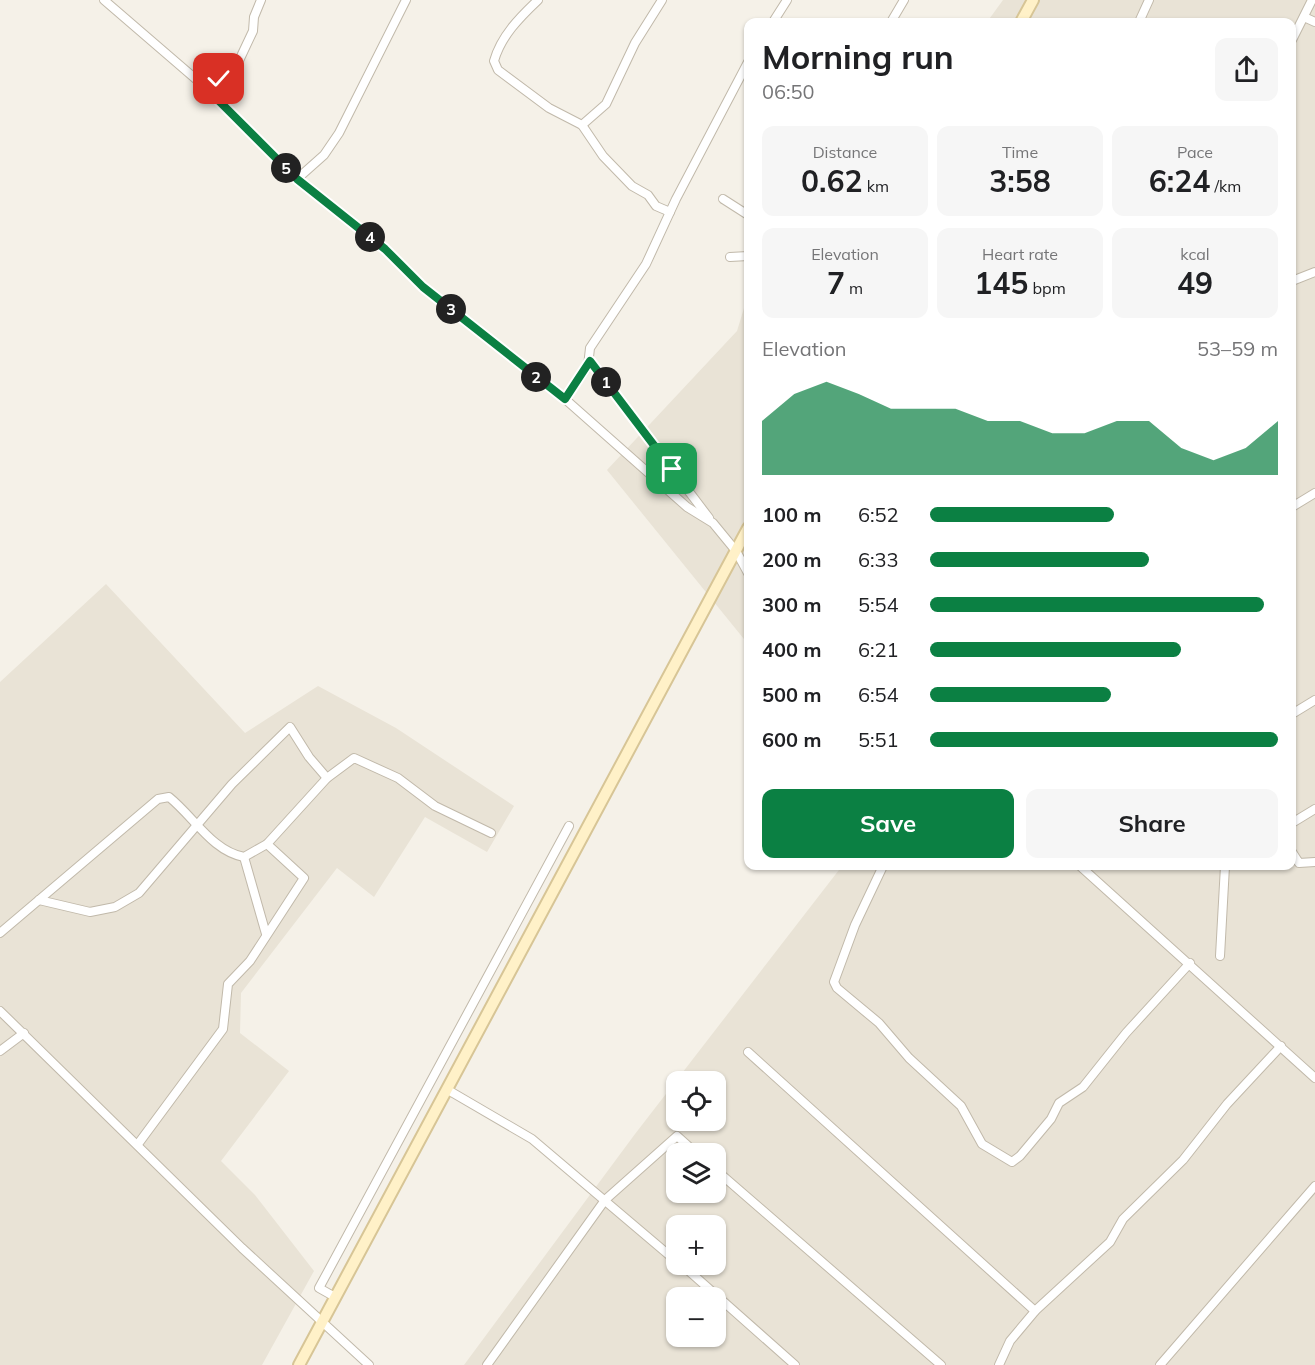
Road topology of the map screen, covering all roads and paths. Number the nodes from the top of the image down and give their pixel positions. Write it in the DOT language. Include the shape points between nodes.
graph roads {
  1 [pos="104,0"];
  2 [pos="261,0"];
  3 [pos="406,0"];
  4 [pos="538,0"];
  5 [pos="662,0"];
  6 [pos="787,0"];
  7 [pos="904,0"];
  8 [pos="1033,0"];
  9 [pos="1149,0"];
  10 [pos="1312,0"];
  11 [pos="1304,17"];
  12 [pos="776,18"];
  13 [pos="893,18"];
  14 [pos="1023,18"];
  15 [pos="1141,18"];
  16 [pos="1315,22"];
  17 [pos="1296,32"];
  18 [pos="744,71"];
  19 [pos="205,87"];
  20 [pos="582,125"];
  21 [pos="297,179"];
  22 [pos="723,199"];
  23 [pos="670,212"];
  24 [pos="744,212"];
  25 [pos="744,256"];
  26 [pos="730,257"];
  27 [pos="1315,272"];
  28 [pos="1296,279"];
  29 [pos="590,361"];
  30 [pos="565,399"];
  31 [pos="1315,493"];
  32 [pos="1296,505"];
  33 [pos="713,523"];
  34 [pos="744,536"];
  35 [pos="736,551"];
  36 [pos="744,566"];
  37 [pos="1315,700"];
  38 [pos="1296,712"];
  39 [pos="327,778"];
  40 [pos="1315,809"];
  41 [pos="1296,821"];
  42 [pos="569,826"];
  43 [pos="197,827"];
  44 [pos="491,833"];
  45 [pos="267,844"];
  46 [pos="244,857"];
  47 [pos="1296,858"];
  48 [pos="1315,862"];
  49 [pos="881,870"];
  50 [pos="1085,870"];
  51 [pos="1225,870"];
  52 [pos="39,900"];
  53 [pos="0,933"];
  54 [pos="266,934"];
  55 [pos="1220,956"];
  56 [pos="1190,963"];
  57 [pos="0,1011"];
  58 [pos="24,1033"];
  59 [pos="1281,1046"];
  60 [pos="0,1051"];
  61 [pos="748,1052"];
  62 [pos="1314,1073"];
  63 [pos="448,1090"];
  64 [pos="668,1143"];
  65 [pos="685,1143"];
  66 [pos="138,1144"];
  67 [pos="666,1145"];
  68 [pos="726,1179"];
  69 [pos="1315,1186"];
  70 [pos="604,1200"];
  71 [pos="666,1253"];
  72 [pos="693,1275"];
  73 [pos="335,1297"];
  74 [pos="1035,1311"];
  75 [pos="323,1320"];
  76 [pos="491,1363"];
  77 [pos="299,1365"];
  78 [pos="369,1365"];
  79 [pos="795,1365"];
  80 [pos="940,1365"];
  81 [pos="999,1365"];
  82 [pos="1160,1365"];
  1 -- 19 [label="street"];
  2 -- 19 [label="street" via="254,17 254,32 236,67 208,89"];
  3 -- 21 [label="street" via="339,133 324,155"];
  4 -- 20 [label="street" via="513,26 496,53 495,65 549,108"];
  5 -- 20 [label="street" via="635,43 606,104"];
  6 -- 12 [label="street"];
  7 -- 13 [label="street"];
  8 -- 14 [label="street"];
  9 -- 15 [label="street"];
  10 -- 11 [label="street"];
  11 -- 16 [label="street"];
  11 -- 17 [label="street"];
  18 -- 23 [label="street"];
  19 -- 21 [label="street"];
  20 -- 23 [label="street" via="603,156 632,186"];
  21 -- 30 [label="street" via="385,249 423,287"];
  22 -- 24 [label="street"];
  23 -- 29 [label="street" via="646,264 590,348"];
  25 -- 26 [label="street"];
  27 -- 28 [label="street"];
  29 -- 30 [label="street"];
  29 -- 33 [label="street"];
  30 -- 33 [label="street" via="687,507"];
  31 -- 32 [label="street"];
  33 -- 35 [label="street"];
  34 -- 35 [label="street"];
  35 -- 36 [label="street"];
  35 -- 63 [label="street"];
  37 -- 38 [label="street"];
  39 -- 43 [label="street" via="290,727 232,784"];
  39 -- 44 [label="street" via="354,758 398,778 435,806"];
  39 -- 45 [label="street"];
  40 -- 41 [label="street"];
  42 -- 73 [label="street" via="319,1288"];
  43 -- 46 [label="street" via="232,855"];
  43 -- 52 [label="street" via="139,893 114,907 90,912"];
  43 -- 52 [label="street" via="169,797 158,799"];
  45 -- 46 [label="street"];
  45 -- 54 [label="street" via="304,878"];
  46 -- 54 [label="street"];
  47 -- 48 [label="street" via="1299,863"];
  49 -- 56 [label="street" via="855,924 834,982 961,1106 982,1144 1012,1162 1051,1119 1059,1103 1083,1087"];
  50 -- 56 [label="street"];
  51 -- 55 [label="street"];
  52 -- 53 [label="street"];
  54 -- 66 [label="street" via="250,961 228,984 223,1029"];
  56 -- 59 [label="street"];
  57 -- 58 [label="street"];
  58 -- 60 [label="street"];
  58 -- 66 [label="street"];
  59 -- 62 [label="street"];
  59 -- 74 [label="street" via="1227,1104 1183,1161 1123,1219 1110,1242"];
  61 -- 74 [label="street"];
  63 -- 70 [label="street" via="532,1139"];
  63 -- 73 [label="street"];
  64 -- 65 [label="street" via="677,1136"];
  66 -- 75 [label="street" via="242,1248"];
  67 -- 70 [label="street"];
  68 -- 80 [label="street"];
  69 -- 82 [label="street"];
  70 -- 71 [label="street"];
  70 -- 76 [label="street"];
  72 -- 79 [label="street"];
  73 -- 75 [label="street"];
  74 -- 81 [label="street" via="1010,1341"];
  75 -- 77 [label="street"];
  75 -- 78 [label="street"];
}
